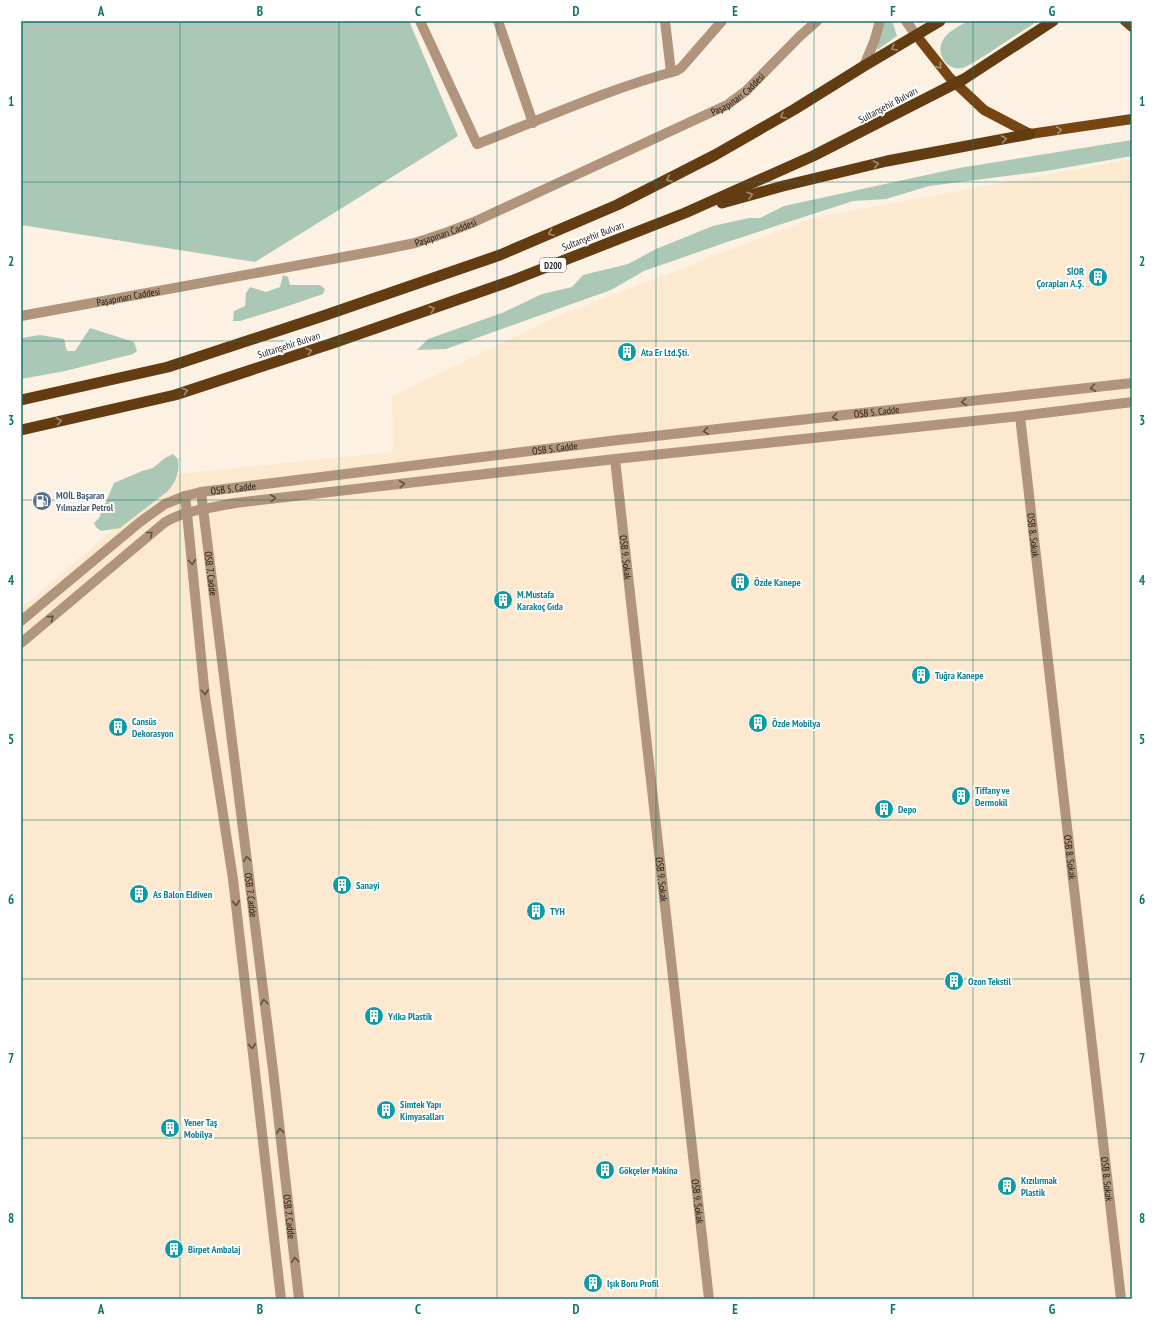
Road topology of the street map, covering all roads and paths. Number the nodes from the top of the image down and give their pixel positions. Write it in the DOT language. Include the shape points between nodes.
graph roads {
  1 [pos="420,21"];
  2 [pos="498,21"];
  3 [pos="665,21"];
  4 [pos="722,21"];
  5 [pos="817,21"];
  6 [pos="880,21"];
  7 [pos="906,21"];
  8 [pos="940,21"];
  9 [pos="1053,21"];
  10 [pos="1125,21"];
  11 [pos="1132,26"];
  12 [pos="916,35"];
  13 [pos="864,66"];
  14 [pos="671,72"];
  15 [pos="955,84"];
  16 [pos="1132,119"];
  17 [pos="533,123"];
  18 [pos="1030,134"];
  19 [pos="685,213"];
  20 [pos="21,316"];
  21 [pos="1132,383"];
  22 [pos="21,400"];
  23 [pos="1132,402"];
  24 [pos="1020,416"];
  25 [pos="21,430"];
  26 [pos="615,460"];
  27 [pos="201,492"];
  28 [pos="184,496"];
  29 [pos="204,509"];
  30 [pos="187,513"];
  31 [pos="21,621"];
  32 [pos="21,643"];
  33 [pos="281,1299"];
  34 [pos="299,1299"];
  35 [pos="709,1299"];
  36 [pos="1121,1299"];
  1 -- 17 [label="street" via="477,144"];
  2 -- 17 [label="street"];
  3 -- 14 [label="street"];
  4 -- 14 [label="street" via="681,68"];
  5 -- 20 [label="street, Paşapınarı Caddesi" via="746,91 727,104 448,232 396,247"];
  6 -- 13 [label="street"];
  7 -- 12 [label="street"];
  8 -- 12 [label="highway, Sultanşehir Bulvarı"];
  9 -- 15 [label="highway, Sultanşehir Bulvarı / D200"];
  10 -- 11 [label="main road"];
  12 -- 13 [label="highway, Sultanşehir Bulvarı, one-way"];
  12 -- 15 [label="main road, one-way"];
  13 -- 22 [label="highway, Sultanşehir Bulvarı, one-way" via="708,159 617,205 500,255 168,367"];
  14 -- 17 [label="street" via="582,102"];
  15 -- 18 [label="main road" via="984,110"];
  15 -- 19 [label="highway, Sultanşehir Bulvarı / D200" via="813,156"];
  18 -- 16 [label="main road, one-way"];
  19 -- 18 [label="highway, one-way" via="887,161"];
  25 -- 19 [label="highway, Sultanşehir Bulvarı / D200, one-way" via="183,392 340,341 511,281"];
  21 -- 27 [label="street, OSB 5. Cadde, one-way" via="610,441"];
  23 -- 24 [label="street"];
  24 -- 26 [label="street"];
  24 -- 36 [label="street, OSB 8. Sokak"];
  29 -- 26 [label="street, one-way" via="235,503"];
  26 -- 35 [label="street, OSB 9. Sokak"];
  27 -- 28 [label="street, OSB 5. Cadde"];
  27 -- 29 [label="street, OSB 7. Cadde"];
  28 -- 30 [label="street, OSB 7. Cadde"];
  28 -- 31 [label="street, OSB 5. Cadde" via="165,504 140,522"];
  29 -- 30 [label="street"];
  34 -- 29 [label="street, OSB 7. Cadde, one-way"];
  32 -- 30 [label="street, one-way" via="164,523 172,517"];
  30 -- 33 [label="street, OSB 7. Cadde, one-way" via="205,698 233,879"];
}
